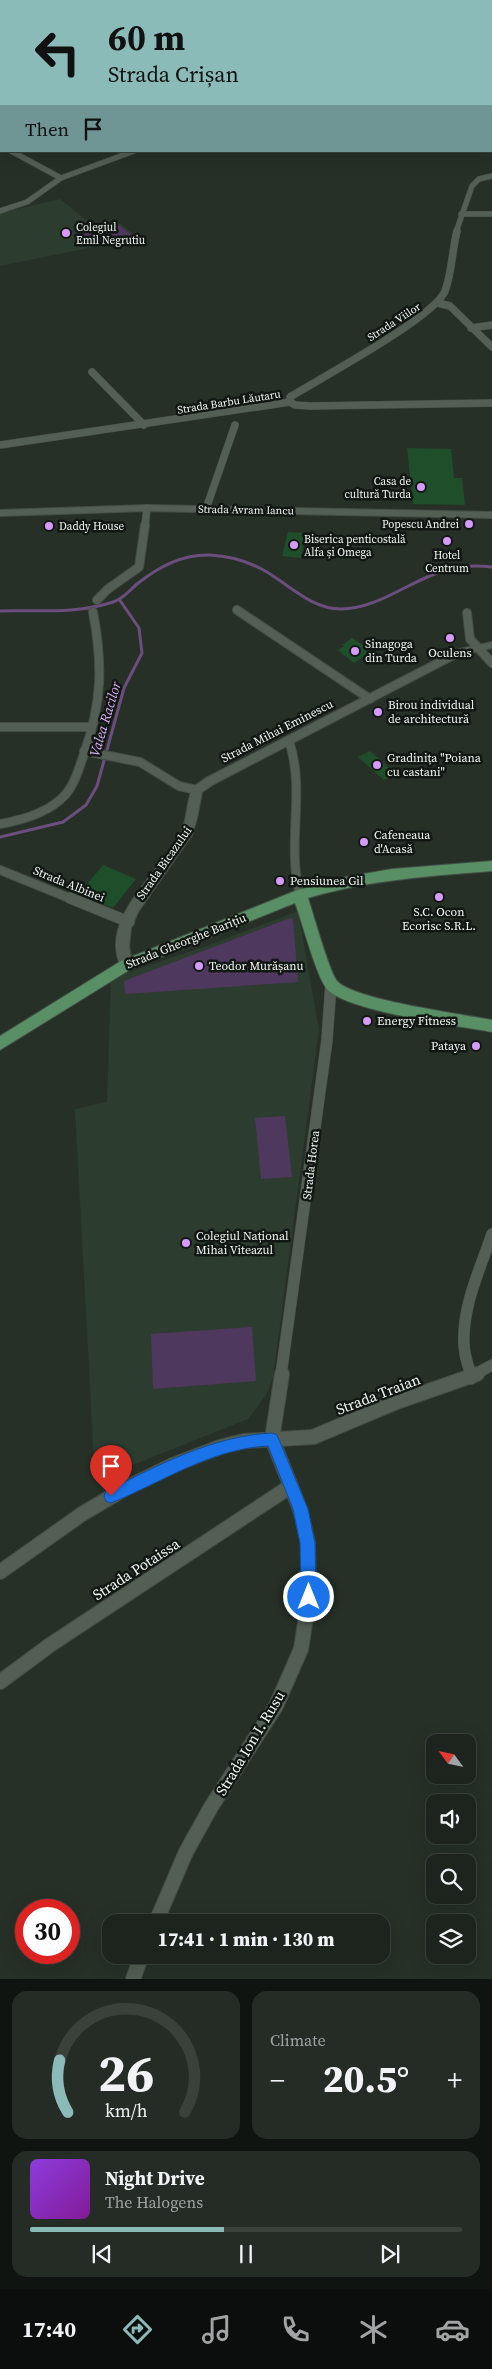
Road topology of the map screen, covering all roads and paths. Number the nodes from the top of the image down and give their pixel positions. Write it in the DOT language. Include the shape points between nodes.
graph roads {
  1 [pos="14,152"];
  2 [pos="131,152"];
  3 [pos="492,176"];
  4 [pos="61,178"];
  5 [pos="0,211"];
  6 [pos="461,214"];
  7 [pos="492,214"];
  8 [pos="438,303"];
  9 [pos="492,325"];
  10 [pos="471,328"];
  11 [pos="492,347"];
  12 [pos="92,372"];
  13 [pos="290,402"];
  14 [pos="492,403"];
  15 [pos="144,425"];
  16 [pos="235,425"];
  17 [pos="0,445"];
  18 [pos="147,508"];
  19 [pos="206,509"];
  20 [pos="0,513"];
  21 [pos="492,515"];
  22 [pos="97,600"];
  23 [pos="237,610"];
  24 [pos="93,612"];
  25 [pos="467,613"];
  26 [pos="492,645"];
  27 [pos="477,648"];
  28 [pos="492,663"];
  29 [pos="370,699"];
  30 [pos="0,727"];
  31 [pos="91,727"];
  32 [pos="289,741"];
  33 [pos="84,751"];
  34 [pos="197,790"];
  35 [pos="0,824"];
  36 [pos="492,866"];
  37 [pos="0,870"];
  38 [pos="300,895"];
  39 [pos="129,922"];
  40 [pos="126,965"];
  41 [pos="331,984"];
  42 [pos="492,1026"];
  43 [pos="0,1044"];
  44 [pos="492,1234"];
  45 [pos="492,1365"];
  46 [pos="471,1377"];
  47 [pos="272,1439"];
  48 [pos="292,1486"];
  49 [pos="0,1572"];
  50 [pos="0,1682"];
  51 [pos="159,1914"];
  52 [pos="139,1964"];
  53 [pos="133,1979"];
  1 -- 4 [label="street"];
  2 -- 4 [label="street"];
  3 -- 6 [label="street, Strada Viilor" via="475,182"];
  4 -- 5 [label="street" via="27,202"];
  6 -- 7 [label="street"];
  6 -- 8 [label="street, Strada Viilor" via="444,291"];
  8 -- 10 [label="street" via="450,306"];
  8 -- 13 [label="street, Strada Viilor" via="400,332 290,397"];
  9 -- 10 [label="street"];
  10 -- 11 [label="street"];
  12 -- 15 [label="street"];
  13 -- 14 [label="street, Strada Barbu Lăutaru" via="311,406"];
  13 -- 15 [label="street, Strada Barbu Lăutaru"];
  15 -- 17 [label="street, Strada Barbu Lăutaru"];
  16 -- 19 [label="street"];
  18 -- 19 [label="main road, Strada Avram Iancu"];
  18 -- 20 [label="main road, Strada Avram Iancu"];
  18 -- 22 [label="street" via="139,566"];
  19 -- 21 [label="main road, Strada Avram Iancu"];
  23 -- 29 [label="street"];
  24 -- 31 [label="street" via="100,693"];
  25 -- 27 [label="street" via="470,639"];
  26 -- 27 [label="street, Strada Mihai Eminescu"];
  27 -- 28 [label="street"];
  27 -- 29 [label="street, Strada Mihai Eminescu" via="452,656"];
  29 -- 32 [label="street, Strada Mihai Eminescu"];
  30 -- 31 [label="street"];
  31 -- 33 [label="street"];
  32 -- 34 [label="street, Strada Mihai Eminescu"];
  32 -- 38 [label="street" via="298,786 294,830 296,880"];
  33 -- 34 [label="street" via="140,762 179,786"];
  33 -- 35 [label="street" via="76,778 66,794 35,815"];
  34 -- 39 [label="street, Strada Bicazului" via="192,821 185,837 134,907"];
  36 -- 38 [label="main road, Strada Gheorghe Barițiu" via="395,873 340,883"];
  37 -- 39 [label="street, Strada Albinei"];
  38 -- 40 [label="main road, Strada Gheorghe Barițiu"];
  38 -- 41 [label="main road, Strada Horea"];
  39 -- 40 [label="street, Strada Bicazului" via="123,944"];
  40 -- 43 [label="main road, Strada Gheorghe Barițiu"];
  41 -- 42 [label="main road" via="362,1001"];
  41 -- 47 [label="street, Strada Horea" via="327,1040 301,1241"];
  44 -- 46 [label="street" via="465,1328 464,1346"];
  45 -- 46 [label="street, Strada Traian"];
  46 -- 47 [label="street, Strada Traian" via="394,1403 313,1437"];
  47 -- 48 [label="street, Strada Ion I. Rusu"];
  47 -- 49 [label="street, Strada Traian" via="245,1441 172,1466 111,1496"];
  48 -- 50 [label="street, Strada Potaissa" via="50,1645"];
  48 -- 51 [label="street, Strada Ion I. Rusu" via="308,1543 309,1597 301,1649 276,1706 210,1807"];
  52 -- 53 [label="street"];
}
